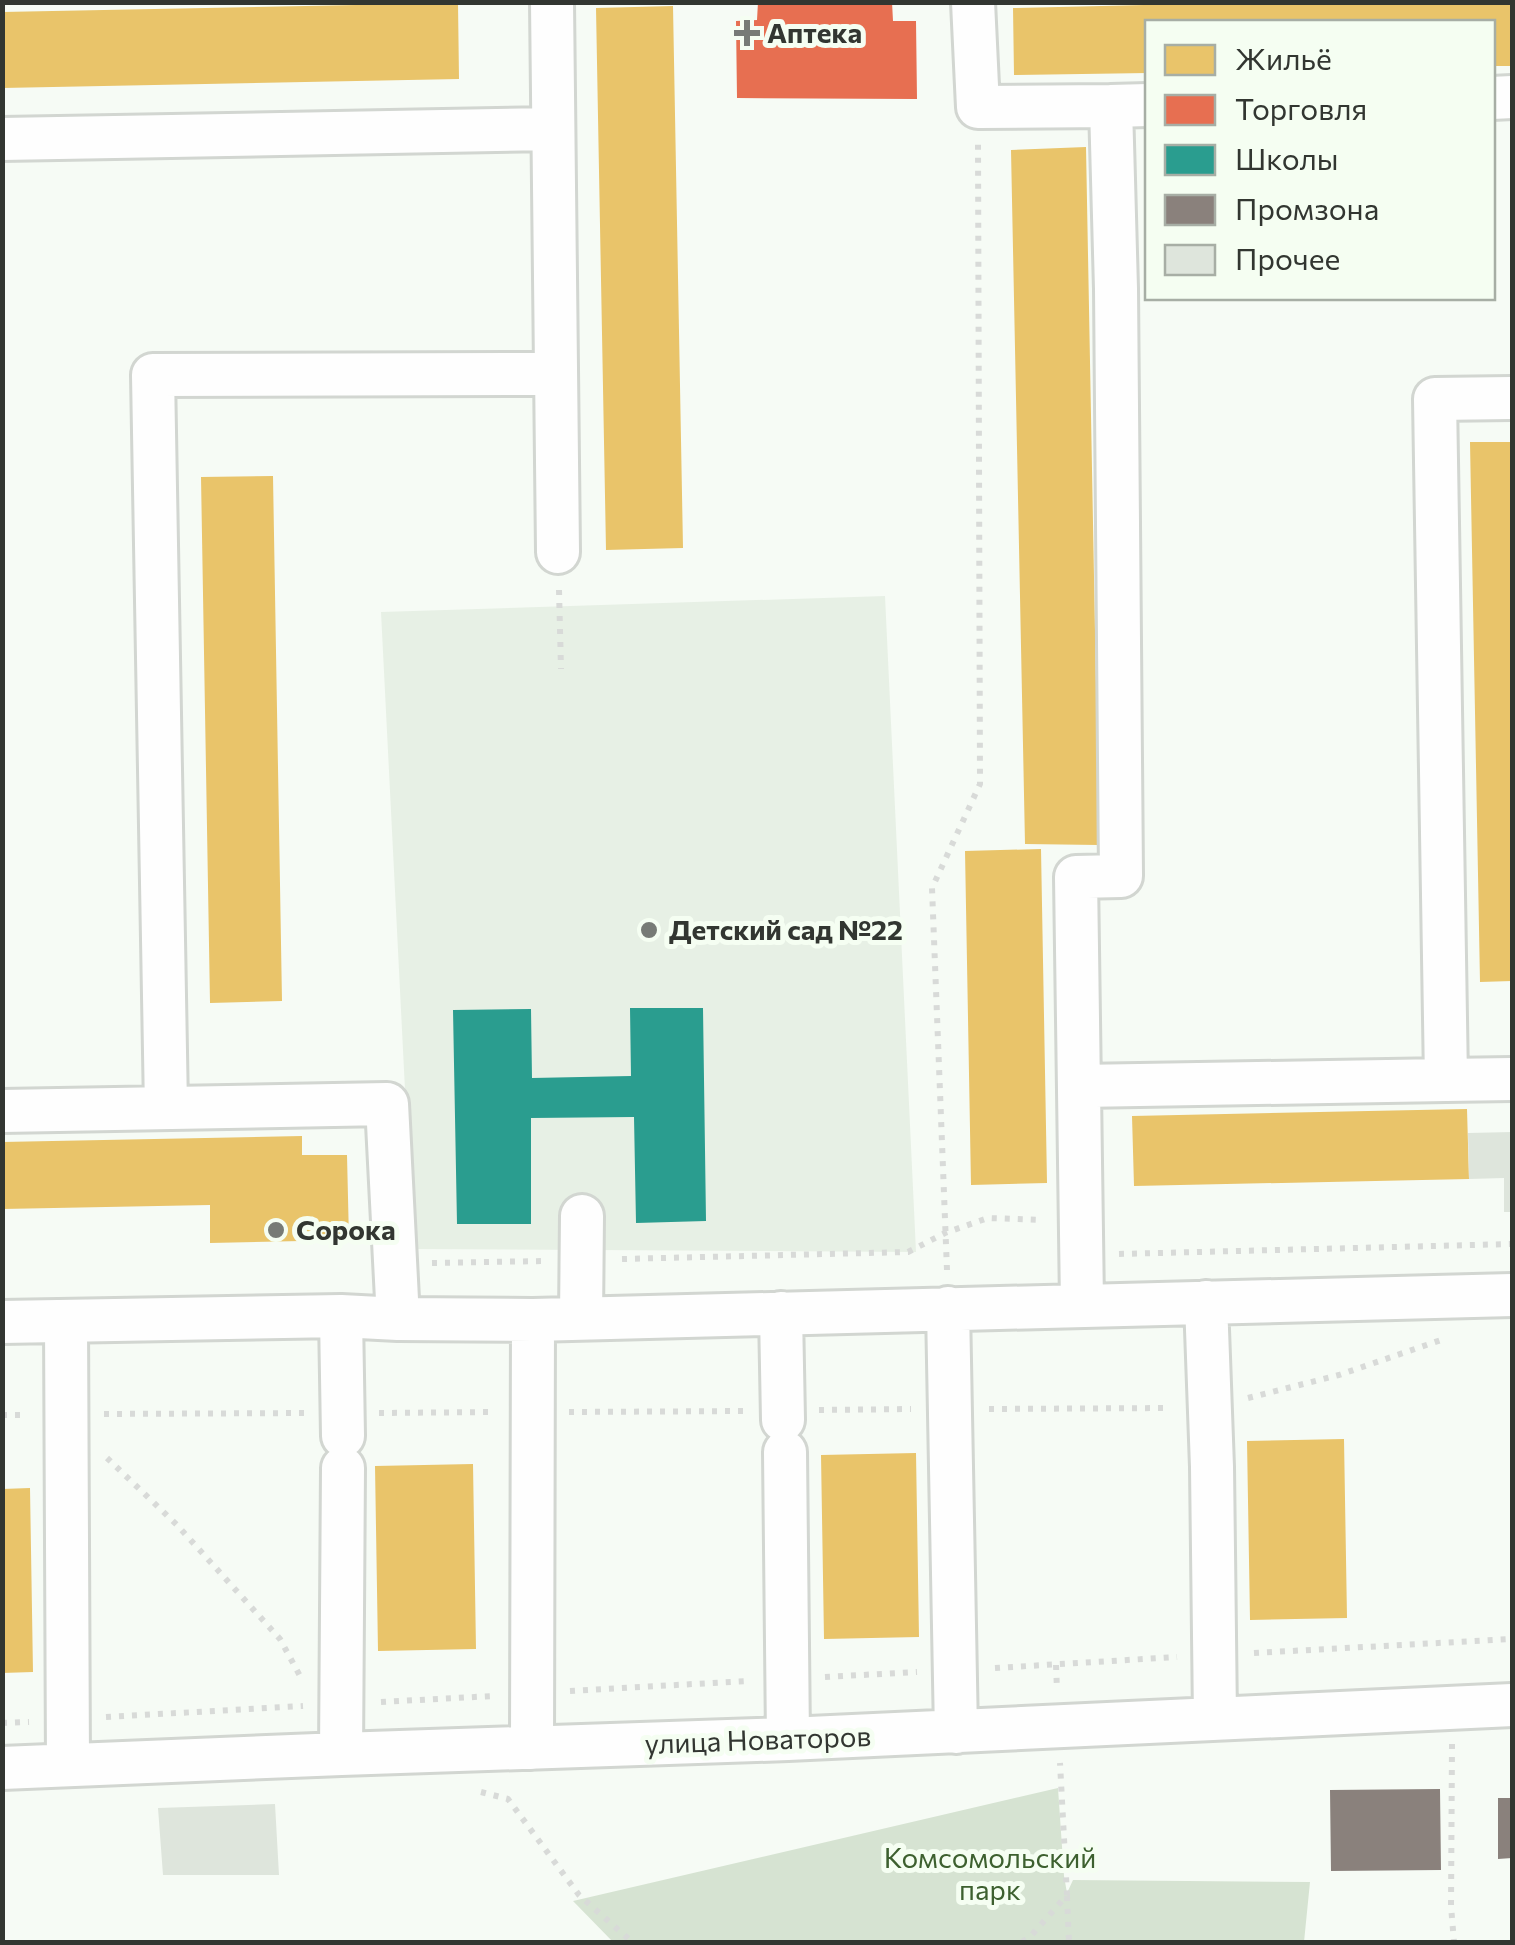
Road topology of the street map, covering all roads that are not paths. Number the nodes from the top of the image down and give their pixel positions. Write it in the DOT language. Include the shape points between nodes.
graph roads {
  1 [pos="552,2"];
  2 [pos="974,2"];
  3 [pos="1129,105"];
  4 [pos="553,129"];
  5 [pos="2,138"];
  6 [pos="556,374"];
  7 [pos="1512,398"];
  8 [pos="558,552"];
  9 [pos="1512,1079"];
  10 [pos="1446,1080"];
  11 [pos="1080,1086"];
  12 [pos="166,1108"];
  13 [pos="2,1110"];
  14 [pos="582,1216"];
  15 [pos="1512,1295"];
  16 [pos="1206,1302"];
  17 [pos="1082,1304"];
  18 [pos="948,1308"];
  19 [pos="781,1312"];
  20 [pos="341,1316"];
  21 [pos="581,1318"];
  22 [pos="398,1319"];
  23 [pos="533,1320"];
  24 [pos="66,1321"];
  25 [pos="2,1322"];
  26 [pos="1512,1705"];
  27 [pos="1215,1718"];
  28 [pos="956,1732"];
  29 [pos="788,1740"];
  30 [pos="532,1748"];
  31 [pos="340,1754"];
  32 [pos="68,1765"];
  33 [pos="2,1768"];
  1 -- 4 [label="street"];
  2 -- 3 [label="street" via="978,107"];
  3 -- 11 [label="street" via="1116,289 1121,876 1076,877"];
  4 -- 5 [label="street"];
  4 -- 6 [label="street"];
  6 -- 8 [label="street"];
  6 -- 12 [label="street" via="153,374"];
  7 -- 10 [label="street" via="1435,399"];
  9 -- 10 [label="street"];
  10 -- 11 [label="street"];
  11 -- 17 [label="street"];
  12 -- 13 [label="street"];
  12 -- 22 [label="street" via="387,1104"];
  14 -- 21 [label="street"];
  15 -- 16 [label="street"];
  16 -- 17 [label="street"];
  16 -- 27 [label="street"];
  17 -- 18 [label="street"];
  18 -- 19 [label="street"];
  18 -- 28 [label="street"];
  19 -- 21 [label="street"];
  19 -- 29 [label="street"];
  20 -- 22 [label="street"];
  20 -- 24 [label="street"];
  20 -- 31 [label="street"];
  21 -- 23 [label="street"];
  22 -- 23 [label="street"];
  23 -- 30 [label="street"];
  24 -- 25 [label="street"];
  24 -- 32 [label="street"];
  26 -- 27 [label="street, улица Новаторов"];
  27 -- 28 [label="street, улица Новаторов"];
  28 -- 29 [label="street, улица Новаторов"];
  29 -- 30 [label="street, улица Новаторов"];
  30 -- 31 [label="street, улица Новаторов"];
  31 -- 32 [label="street, улица Новаторов"];
  32 -- 33 [label="street, улица Новаторов"];
}
